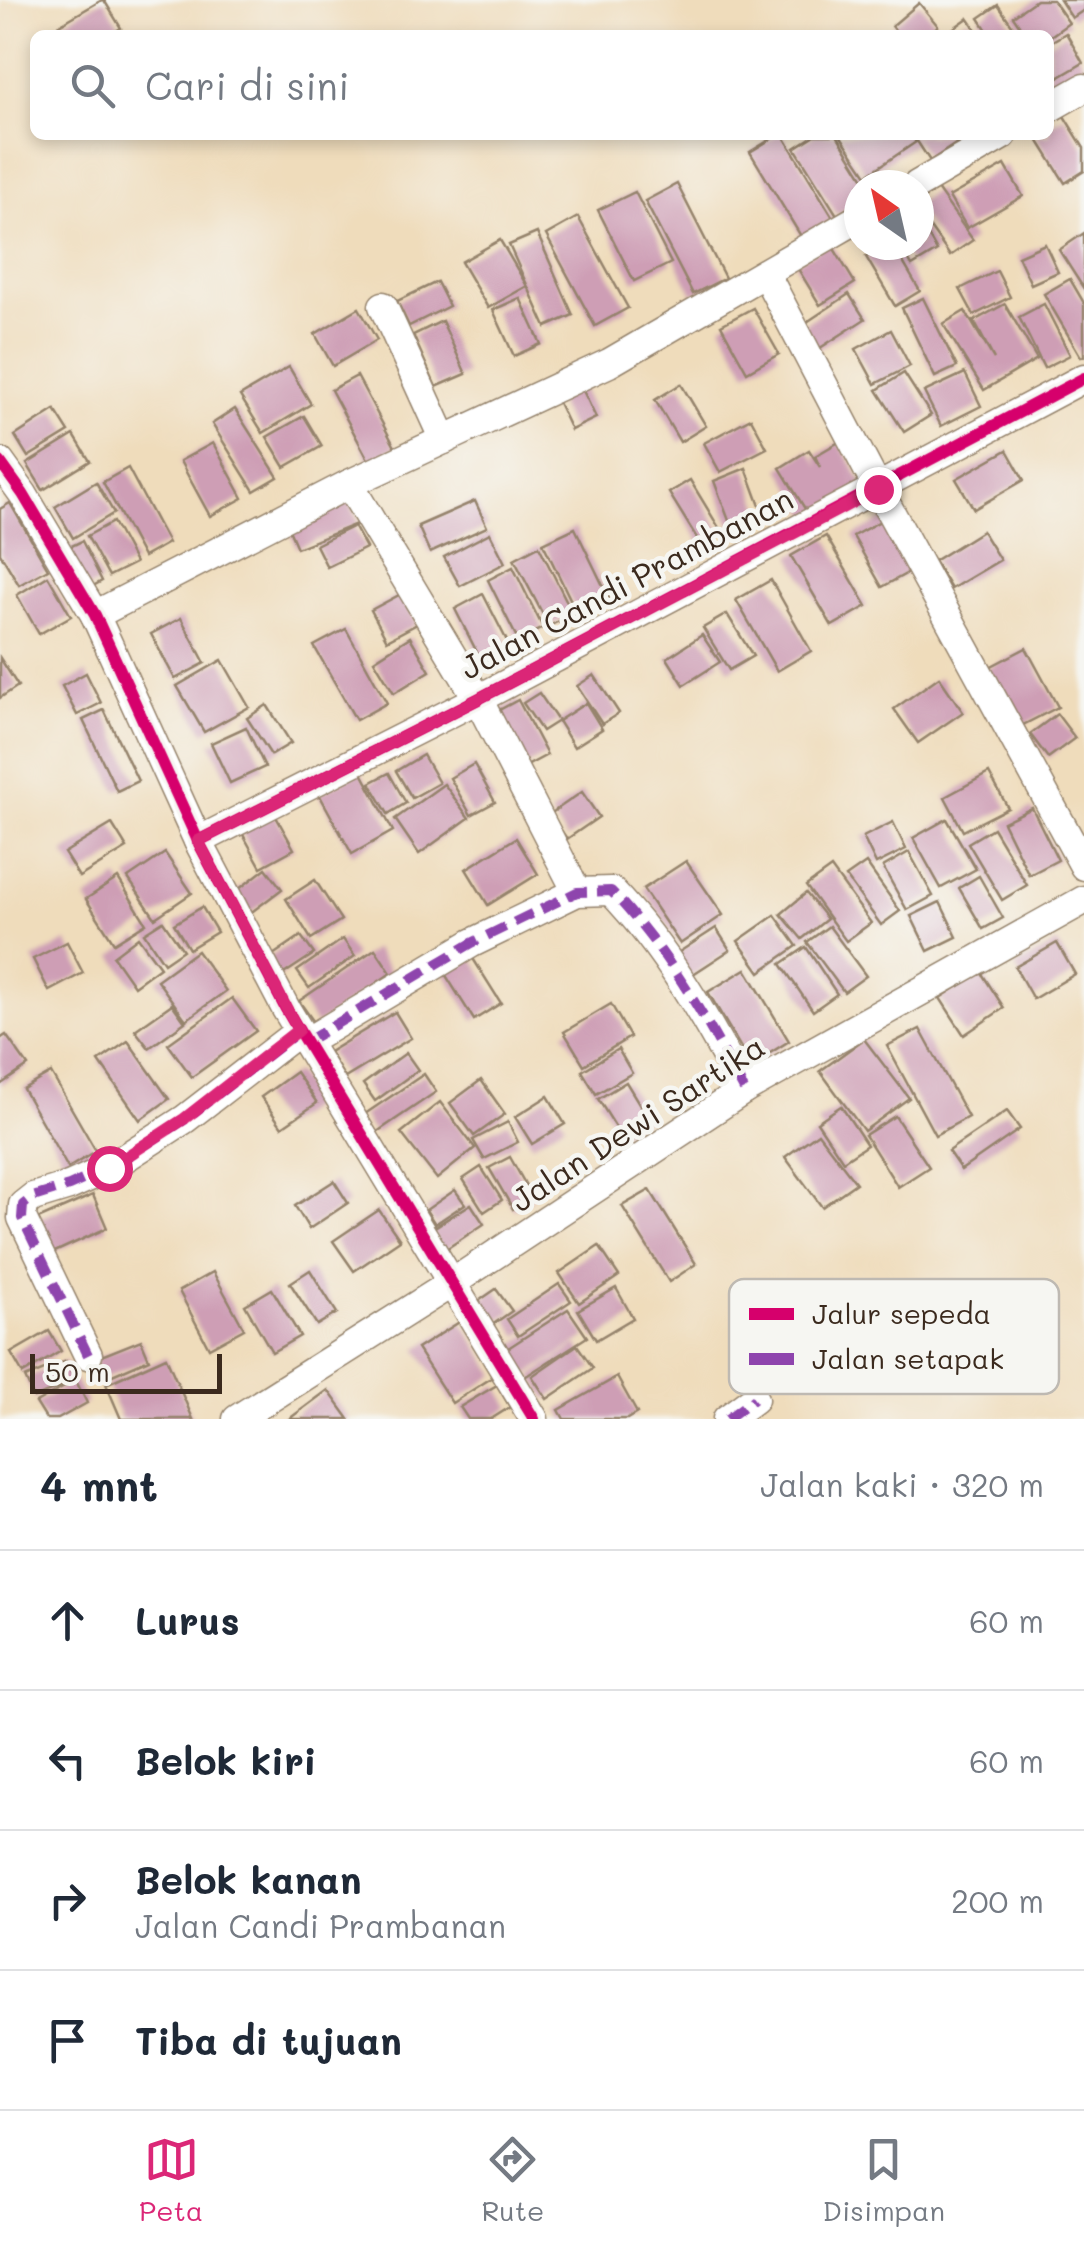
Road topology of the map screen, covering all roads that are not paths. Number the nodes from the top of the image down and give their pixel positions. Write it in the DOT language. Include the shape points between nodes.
graph roads {
  1 [pos="1084,88"];
  2 [pos="1054,105"];
  3 [pos="994,140"];
  4 [pos="934,175"];
  5 [pos="844,227"];
  6 [pos="765,273"];
  7 [pos="383,306"];
  8 [pos="1084,378"];
  9 [pos="444,440"];
  10 [pos="0,462"];
  11 [pos="349,484"];
  12 [pos="878,489"];
  13 [pos="94,615"];
  14 [pos="478,699"];
  15 [pos="198,841"];
  16 [pos="1084,866"];
  17 [pos="577,892"];
  18 [pos="1084,900"];
  19 [pos="302,1036"];
  20 [pos="744,1090"];
  21 [pos="452,1283"];
  22 [pos="88,1355"];
  23 [pos="754,1399"];
  24 [pos="237,1419"];
  25 [pos="534,1419"];
  26 [pos="727,1419"];
  1 -- 2 [label="street"];
  3 -- 4 [label="street"];
  5 -- 6 [label="street"];
  6 -- 9 [label="street" via="609,363"];
  6 -- 12 [label="street"];
  7 -- 9 [label="street"];
  8 -- 12 [label="street, Jalan Candi Prambanan"];
  9 -- 11 [label="street"];
  10 -- 13 [label="street"];
  11 -- 13 [label="street"];
  11 -- 14 [label="street"];
  12 -- 14 [label="street, Jalan Candi Prambanan"];
  12 -- 16 [label="street"];
  13 -- 15 [label="street"];
  14 -- 15 [label="street, Jalan Candi Prambanan"];
  14 -- 17 [label="street"];
  15 -- 19 [label="street"];
  17 -- 19 [label="street"];
  17 -- 20 [label="street" via="611,891 637,918"];
  18 -- 20 [label="street, Jalan Dewi Sartika"];
  19 -- 21 [label="street"];
  19 -- 22 [label="street" via="109,1168 23,1205 22,1218"];
  20 -- 21 [label="street, Jalan Dewi Sartika"];
  21 -- 24 [label="street, Jalan Dewi Sartika"];
  21 -- 25 [label="street"];
  23 -- 26 [label="street"];
}
